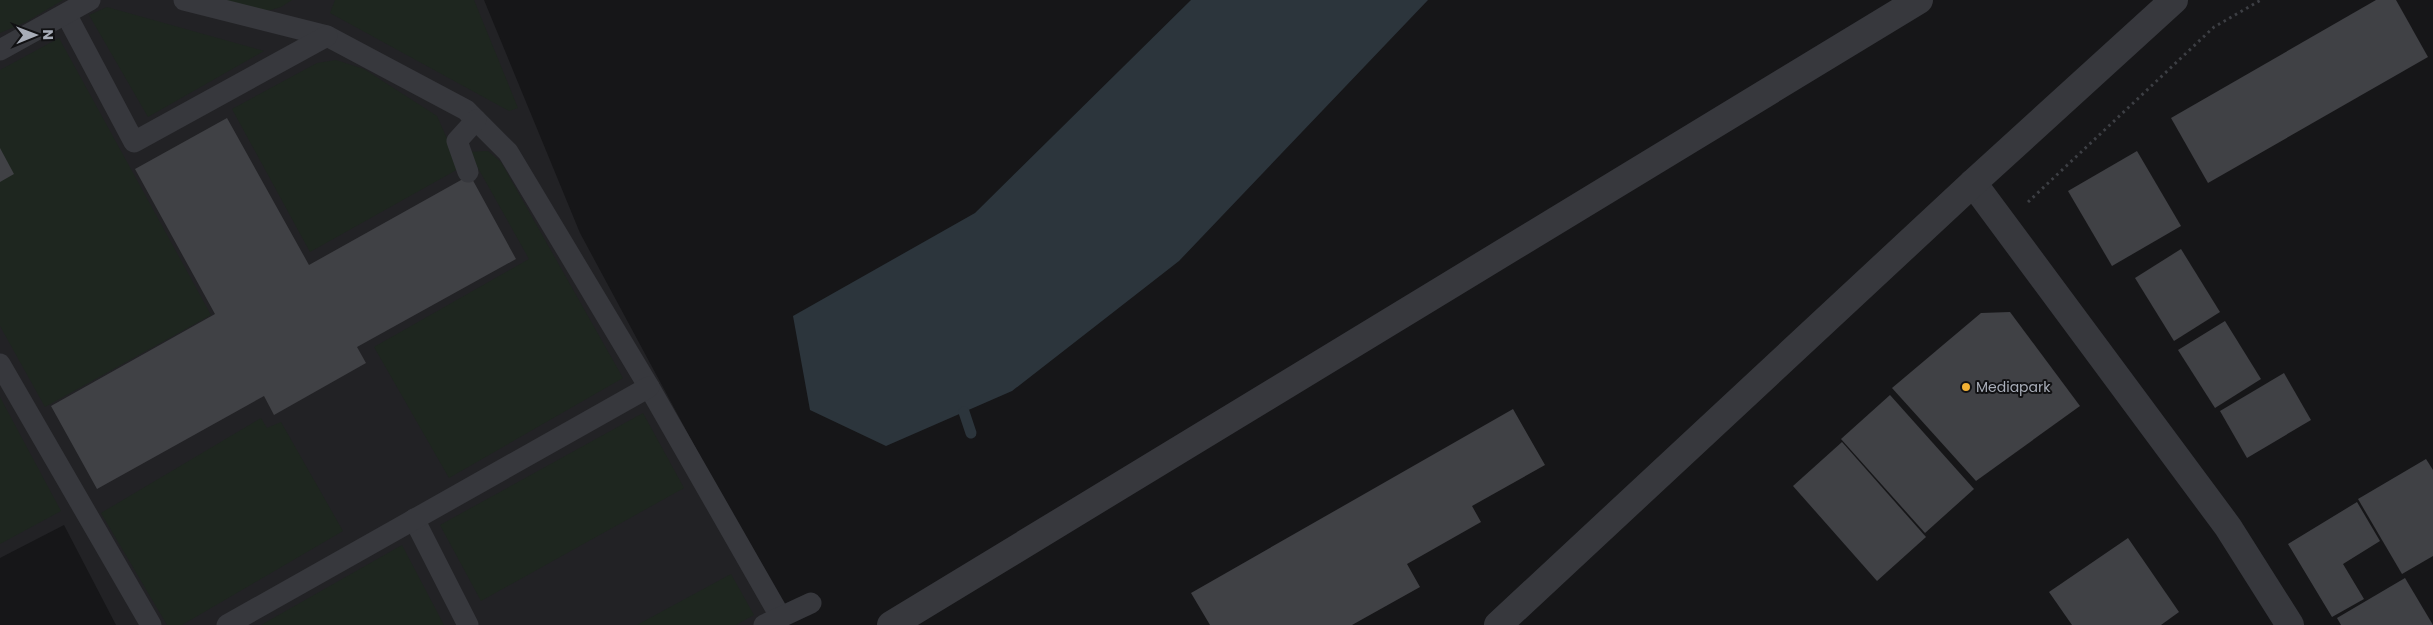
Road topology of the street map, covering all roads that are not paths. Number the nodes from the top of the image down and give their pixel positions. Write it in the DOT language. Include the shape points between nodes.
graph roads {
  1 [pos="90,0"];
  2 [pos="184,0"];
  3 [pos="1919,0"];
  4 [pos="2174,0"];
  5 [pos="66,14"];
  6 [pos="327,36"];
  7 [pos="0,50"];
  8 [pos="476,120"];
  9 [pos="468,172"];
  10 [pos="1973,183"];
  11 [pos="1,368"];
  12 [pos="649,387"];
  13 [pos="414,520"];
  14 [pos="810,603"];
  15 [pos="772,621"];
  16 [pos="150,625"];
  17 [pos="227,625"];
  18 [pos="468,625"];
  19 [pos="891,625"];
  20 [pos="1498,625"];
  21 [pos="2290,625"];
  1 -- 5 [label="lane"];
  2 -- 6 [label="lane"];
  3 -- 19 [label="street"];
  4 -- 10 [label="street"];
  5 -- 6 [label="lane" via="134,142"];
  5 -- 7 [label="lane"];
  6 -- 8 [label="lane" via="466,110"];
  8 -- 9 [label="lane" via="457,141"];
  8 -- 12 [label="lane" via="508,152"];
  10 -- 20 [label="street"];
  10 -- 21 [label="street" via="2228,528"];
  11 -- 16 [label="lane"];
  12 -- 13 [label="lane"];
  12 -- 15 [label="lane"];
  13 -- 17 [label="lane"];
  13 -- 18 [label="lane"];
  14 -- 15 [label="lane"];
}
